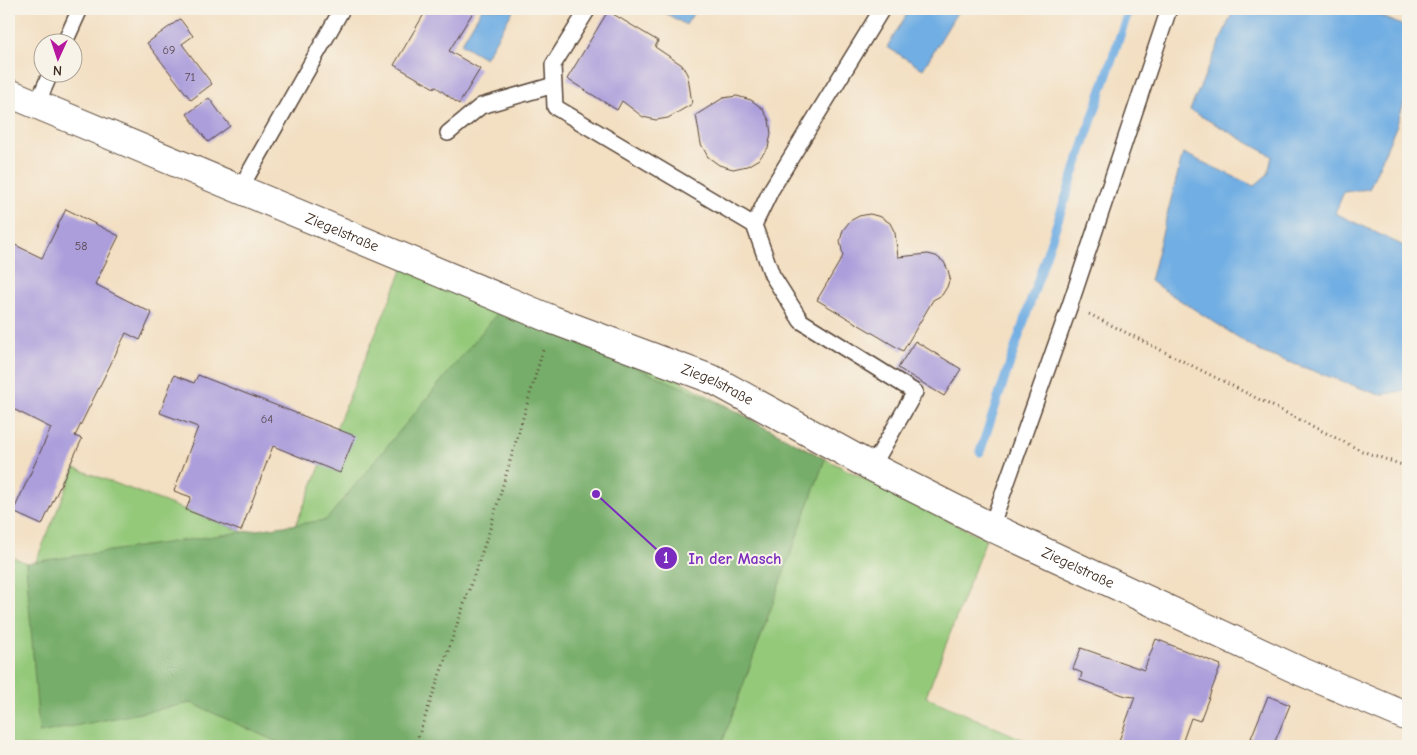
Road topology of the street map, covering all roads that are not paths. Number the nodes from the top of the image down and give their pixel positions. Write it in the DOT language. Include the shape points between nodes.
graph roads {
  1 [pos="80,9"];
  2 [pos="342,9"];
  3 [pos="588,9"];
  4 [pos="882,9"];
  5 [pos="1170,9"];
  6 [pos="70,32"];
  7 [pos="47,82"];
  8 [pos="554,85"];
  9 [pos="9,93"];
  10 [pos="37,104"];
  11 [pos="448,133"];
  12 [pos="240,189"];
  13 [pos="754,225"];
  14 [pos="872,468"];
  15 [pos="991,528"];
  16 [pos="1408,717"];
  1 -- 6 [label="lane"];
  2 -- 12 [label="lane"];
  3 -- 8 [label="lane" via="553,65"];
  4 -- 13 [label="lane" via="770,190"];
  5 -- 15 [label="lane"];
  7 -- 10 [label="lane"];
  8 -- 11 [label="lane" via="481,106"];
  8 -- 13 [label="lane" via="555,107"];
  9 -- 10 [label="street, Ziegelstraße"];
  10 -- 12 [label="street, Ziegelstraße"];
  12 -- 14 [label="street, Ziegelstraße" via="553,320 714,380"];
  13 -- 14 [label="lane" via="772,275 801,320 915,392"];
  14 -- 15 [label="street, Ziegelstraße"];
  15 -- 16 [label="street, Ziegelstraße" via="1291,667"];
}
